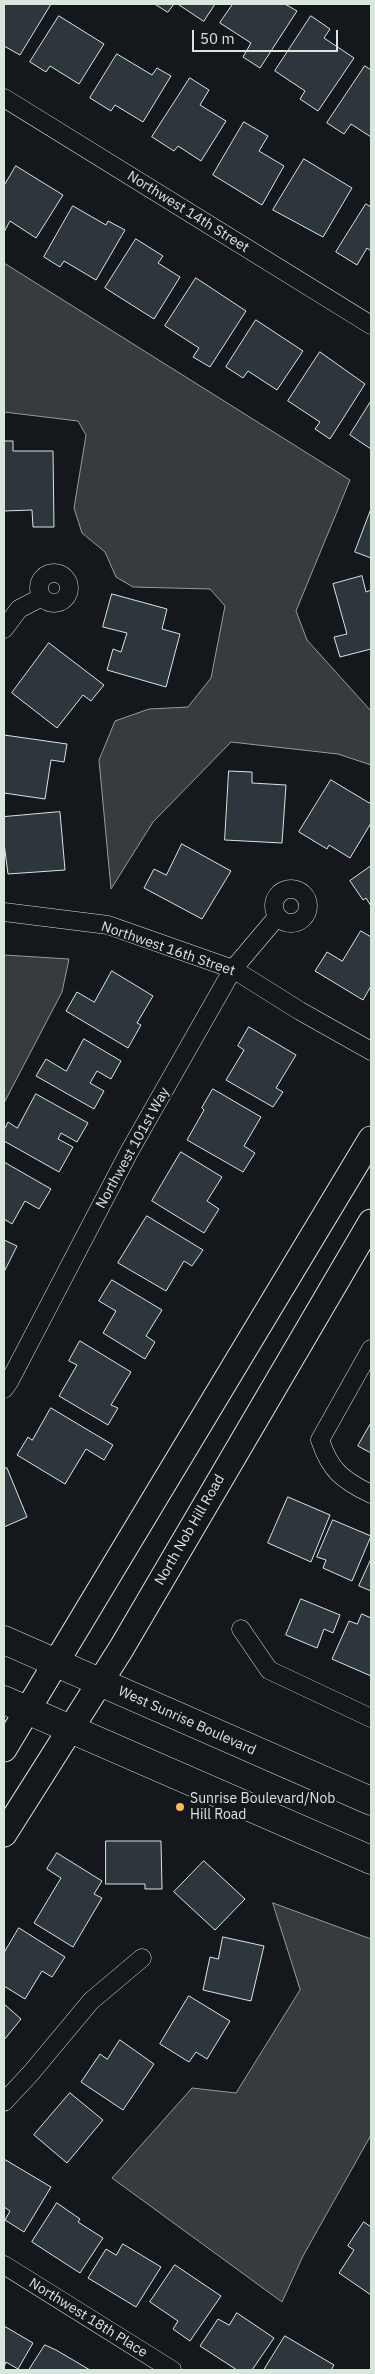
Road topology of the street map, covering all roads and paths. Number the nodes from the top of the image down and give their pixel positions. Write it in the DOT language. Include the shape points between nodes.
graph roads {
  1 [pos="4,98"];
  2 [pos="371,325"];
  3 [pos="42,596"];
  4 [pos="4,628"];
  5 [pos="4,912"];
  6 [pos="276,917"];
  7 [pos="233,969"];
  8 [pos="371,1051"];
  9 [pos="371,1139"];
  10 [pos="371,1222"];
  11 [pos="371,1349"];
  12 [pos="4,1389"];
  13 [pos="371,1494"];
  14 [pos="241,1629"];
  15 [pos="4,1640"];
  16 [pos="55,1662"];
  17 [pos="100,1683"];
  18 [pos="15,1705"];
  19 [pos="371,1718"];
  20 [pos="70,1729"];
  21 [pos="4,1749"];
  22 [pos="371,1801"];
  23 [pos="4,1834"];
  24 [pos="371,1860"];
  25 [pos="142,1958"];
  26 [pos="4,2102"];
  27 [pos="4,2266"];
  28 [pos="172,2370"];
  1 -- 2 [label="street, Northwest 14th Street"];
  3 -- 4 [label="street" via="19,609"];
  5 -- 7 [label="street, Northwest 16th Street" via="108,925"];
  6 -- 7 [label="street, Northwest 101st Way"];
  7 -- 8 [label="street, Northwest 16th Street"];
  7 -- 12 [label="street, Northwest 101st Way" via="129,1152"];
  9 -- 16 [label="main road"];
  10 -- 17 [label="main road, North Nob Hill Road"];
  11 -- 13 [label="street" via="320,1440 327,1461 350,1484"];
  14 -- 19 [label="street" via="269,1670"];
  15 -- 16 [label="highway, West Sunrise Boulevard"];
  16 -- 17 [label="highway, West Sunrise Boulevard"];
  16 -- 18 [label="main road"];
  17 -- 20 [label="main road, North Nob Hill Road"];
  17 -- 22 [label="highway, West Sunrise Boulevard"];
  18 -- 20 [label="highway"];
  18 -- 21 [label="main road"];
  20 -- 23 [label="main road, North Nob Hill Road"];
  20 -- 24 [label="highway"];
  25 -- 26 [label="street" via="91,2001"];
  27 -- 28 [label="street, Northwest 18th Place"];
}
